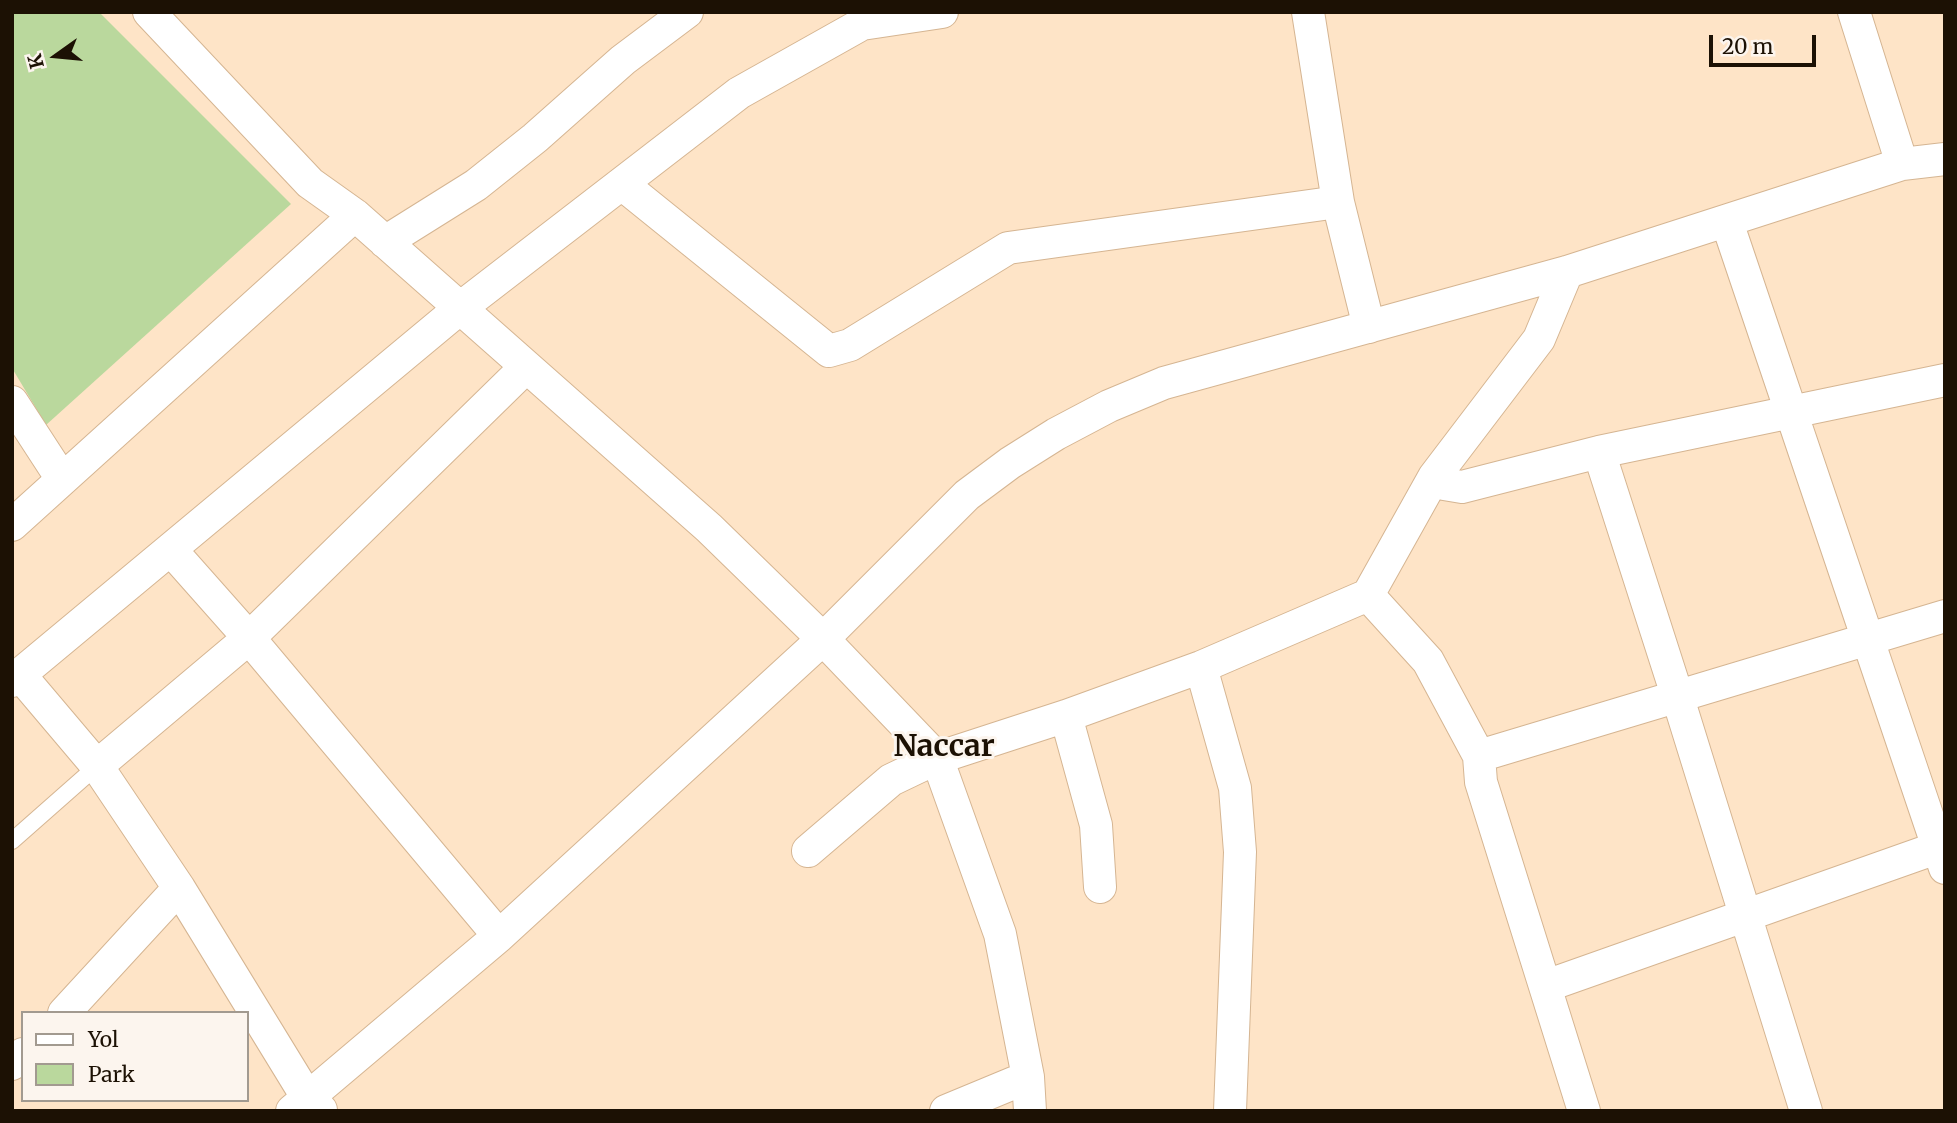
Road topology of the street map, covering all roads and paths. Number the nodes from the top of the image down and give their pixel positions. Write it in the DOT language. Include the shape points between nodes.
graph roads {
  1 [pos="149,12"];
  2 [pos="687,12"];
  3 [pos="942,12"];
  4 [pos="1308,12"];
  5 [pos="1853,12"];
  6 [pos="1945,159"];
  7 [pos="1902,164"];
  8 [pos="622,184"];
  9 [pos="1338,202"];
  10 [pos="355,215"];
  11 [pos="1727,222"];
  12 [pos="385,242"];
  13 [pos="1567,272"];
  14 [pos="459,309"];
  15 [pos="1369,327"];
  16 [pos="526,367"];
  17 [pos="1945,380"];
  18 [pos="12,402"];
  19 [pos="1791,413"];
  20 [pos="1599,452"];
  21 [pos="1434,477"];
  22 [pos="62,479"];
  23 [pos="12,525"];
  24 [pos="171,550"];
  25 [pos="1368,595"];
  26 [pos="1945,616"];
  27 [pos="249,638"];
  28 [pos="823,639"];
  29 [pos="1867,639"];
  30 [pos="1200,667"];
  31 [pos="16,678"];
  32 [pos="1677,695"];
  33 [pos="1066,716"];
  34 [pos="1479,755"];
  35 [pos="937,758"];
  36 [pos="97,766"];
  37 [pos="12,841"];
  38 [pos="808,851"];
  39 [pos="1942,854"];
  40 [pos="1100,887"];
  41 [pos="179,888"];
  42 [pos="1746,914"];
  43 [pos="499,936"];
  44 [pos="1545,986"];
  45 [pos="66,1011"];
  46 [pos="1028,1077"];
  47 [pos="307,1106"];
  48 [pos="946,1111"];
  49 [pos="1030,1111"];
  50 [pos="1230,1111"];
  51 [pos="1584,1111"];
  52 [pos="1806,1111"];
  1 -- 10 [label="street" via="310,183"];
  2 -- 12 [label="street" via="476,185"];
  3 -- 8 [label="street" via="862,24 739,93"];
  4 -- 9 [label="street"];
  5 -- 7 [label="street"];
  6 -- 7 [label="street"];
  7 -- 11 [label="street"];
  8 -- 9 [label="street" via="829,351 850,345 1008,248"];
  8 -- 14 [label="street"];
  9 -- 15 [label="street"];
  10 -- 12 [label="street"];
  10 -- 22 [label="street"];
  11 -- 13 [label="street"];
  11 -- 19 [label="street"];
  12 -- 14 [label="street"];
  13 -- 15 [label="street"];
  13 -- 21 [label="street" via="1539,339"];
  14 -- 16 [label="street"];
  14 -- 24 [label="street"];
  15 -- 28 [label="street" via="1164,383 1056,434 967,495"];
  16 -- 27 [label="street"];
  16 -- 28 [label="street" via="709,528"];
  17 -- 19 [label="street"];
  18 -- 22 [label="street"];
  19 -- 20 [label="street"];
  19 -- 29 [label="street"];
  20 -- 21 [label="street" via="1462,487"];
  20 -- 32 [label="street"];
  21 -- 25 [label="street"];
  22 -- 23 [label="street"];
  24 -- 27 [label="street"];
  24 -- 31 [label="street"];
  25 -- 30 [label="street"];
  25 -- 34 [label="street" via="1428,661"];
  26 -- 29 [label="street"];
  27 -- 36 [label="street"];
  27 -- 43 [label="street"];
  28 -- 35 [label="street"];
  28 -- 43 [label="street"];
  29 -- 32 [label="street"];
  29 -- 39 [label="street"];
  30 -- 33 [label="street"];
  30 -- 50 [label="street" via="1235,788 1240,852"];
  31 -- 36 [label="street"];
  32 -- 34 [label="street"];
  32 -- 42 [label="street"];
  33 -- 35 [label="street"];
  33 -- 40 [label="street" via="1096,825"];
  34 -- 44 [label="street" via="1481,782"];
  35 -- 38 [label="street" via="891,780"];
  35 -- 46 [label="street" via="1000,934"];
  36 -- 37 [label="lane"];
  36 -- 41 [label="street"];
  39 -- 42 [label="street"];
  41 -- 45 [label="street"];
  41 -- 47 [label="street"];
  42 -- 44 [label="street"];
  42 -- 52 [label="street"];
  43 -- 47 [label="street"];
  44 -- 51 [label="street"];
  46 -- 48 [label="street"];
  46 -- 49 [label="street"];
}
